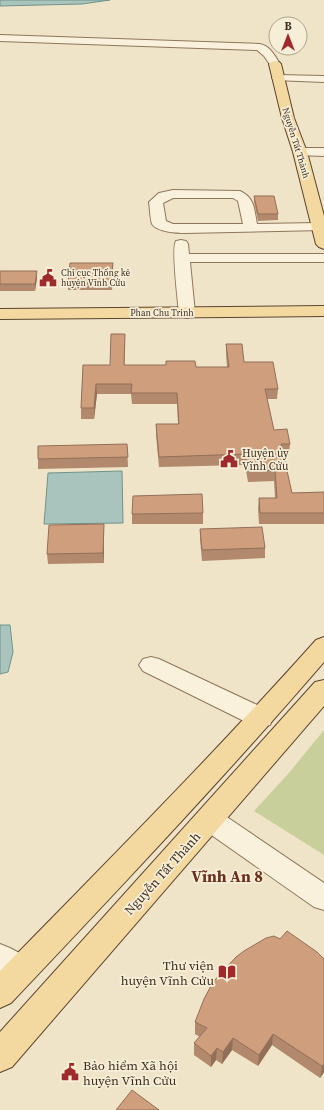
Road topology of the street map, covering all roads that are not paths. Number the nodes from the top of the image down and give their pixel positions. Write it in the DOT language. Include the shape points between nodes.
graph roads {
  1 [pos="0,38"];
  2 [pos="275,64"];
  3 [pos="278,78"];
  4 [pos="324,79"];
  5 [pos="300,152"];
  6 [pos="324,152"];
  7 [pos="320,226"];
  8 [pos="251,228"];
  9 [pos="180,235"];
  10 [pos="324,244"];
  11 [pos="182,258"];
  12 [pos="324,258"];
  13 [pos="324,311"];
  14 [pos="188,313"];
  15 [pos="0,314"];
  16 [pos="324,646"];
  17 [pos="151,664"];
  18 [pos="324,689"];
  19 [pos="261,718"];
  20 [pos="182,804"];
  21 [pos="209,820"];
  22 [pos="324,898"];
  23 [pos="11,963"];
  24 [pos="0,993"];
  25 [pos="0,1056"];
  1 -- 2 [label="street" via="260,47"];
  2 -- 3 [label="main road, Nguyễn Tất Thành"];
  3 -- 4 [label="street"];
  3 -- 5 [label="main road, Nguyễn Tất Thành"];
  5 -- 6 [label="street"];
  5 -- 7 [label="main road, Nguyễn Tất Thành"];
  7 -- 8 [label="street"];
  7 -- 10 [label="main road, Nguyễn Tất Thành"];
  8 -- 8 [label="street" via="185,229 164,226 158,222 156,202 164,196 173,194 235,194 245,201"];
  9 -- 11 [label="street"];
  11 -- 12 [label="street"];
  11 -- 14 [label="street"];
  13 -- 14 [label="main road, Phan Chu Trinh"];
  14 -- 15 [label="main road, Phan Chu Trinh"];
  16 -- 19 [label="main road"];
  17 -- 19 [label="street"];
  18 -- 21 [label="main road, Nguyễn Tất Thành"];
  19 -- 20 [label="main road"];
  20 -- 21 [label="main road"];
  20 -- 23 [label="main road"];
  21 -- 22 [label="street"];
  21 -- 25 [label="main road, Nguyễn Tất Thành"];
  23 -- 24 [label="main road"];
}
